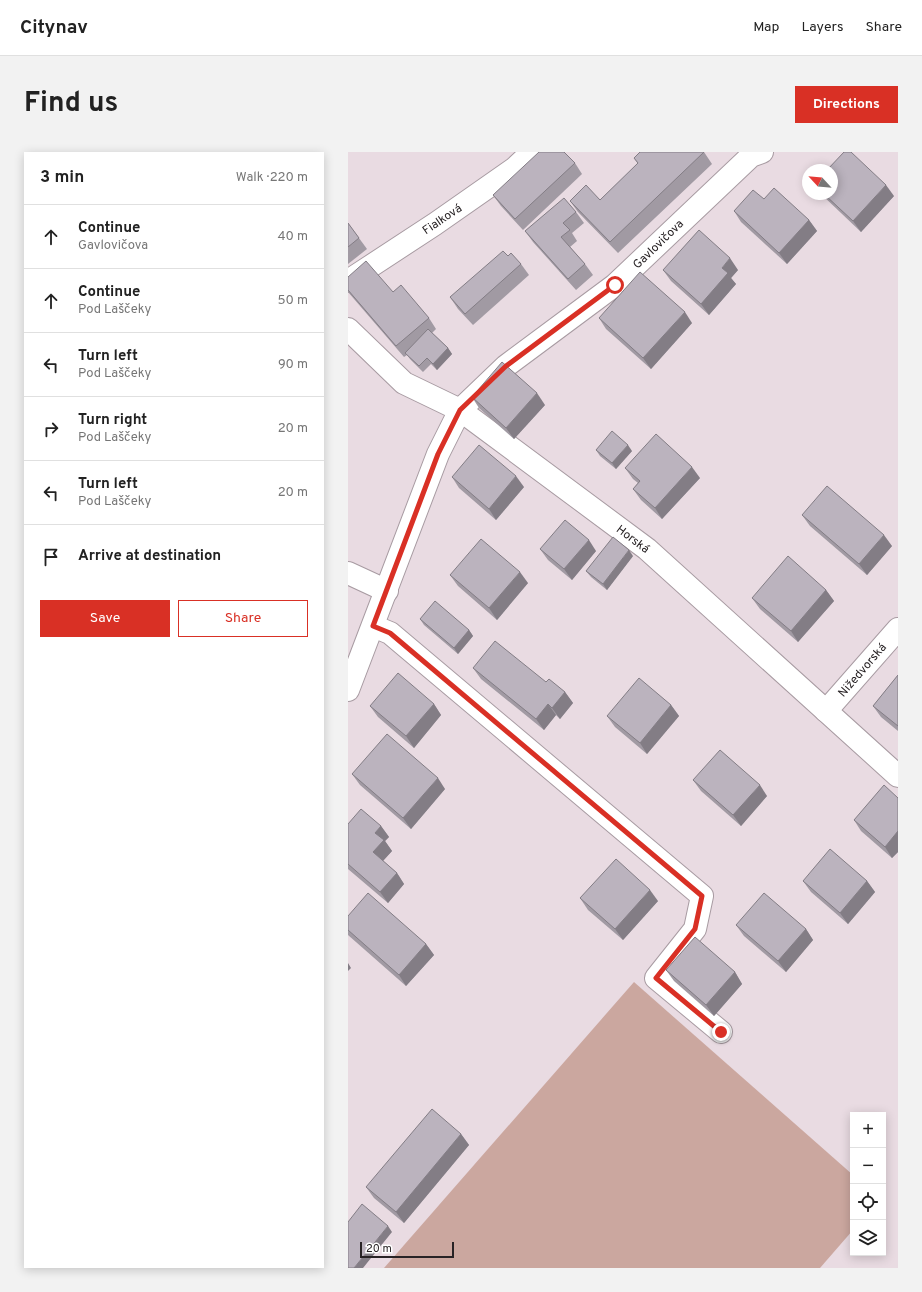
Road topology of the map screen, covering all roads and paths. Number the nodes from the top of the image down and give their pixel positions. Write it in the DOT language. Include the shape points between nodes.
graph roads {
  1 [pos="532,152"];
  2 [pos="762,152"];
  3 [pos="348,281"];
  4 [pos="348,329"];
  5 [pos="460,410"];
  6 [pos="348,573"];
  7 [pos="387,590"];
  8 [pos="373,626"];
  9 [pos="898,629"];
  10 [pos="348,690"];
  11 [pos="826,711"];
  12 [pos="898,776"];
  13 [pos="721,1032"];
  1 -- 3 [label="street, Fialková" via="515,168"];
  2 -- 5 [label="street, Gavlovičova" via="751,156 615,285 506,366"];
  4 -- 5 [label="street, Horská" via="404,383"];
  5 -- 7 [label="street, Gavlovičova" via="438,454"];
  5 -- 11 [label="street, Horská" via="647,549"];
  6 -- 7 [label="street"];
  7 -- 8 [label="street, Gavlovičova"];
  8 -- 10 [label="street, Gavlovičova"];
  8 -- 13 [label="street" via="390,633 702,896 695,929 656,978"];
  9 -- 11 [label="street, Nižedvorská"];
  11 -- 12 [label="street, Horská"];
}
